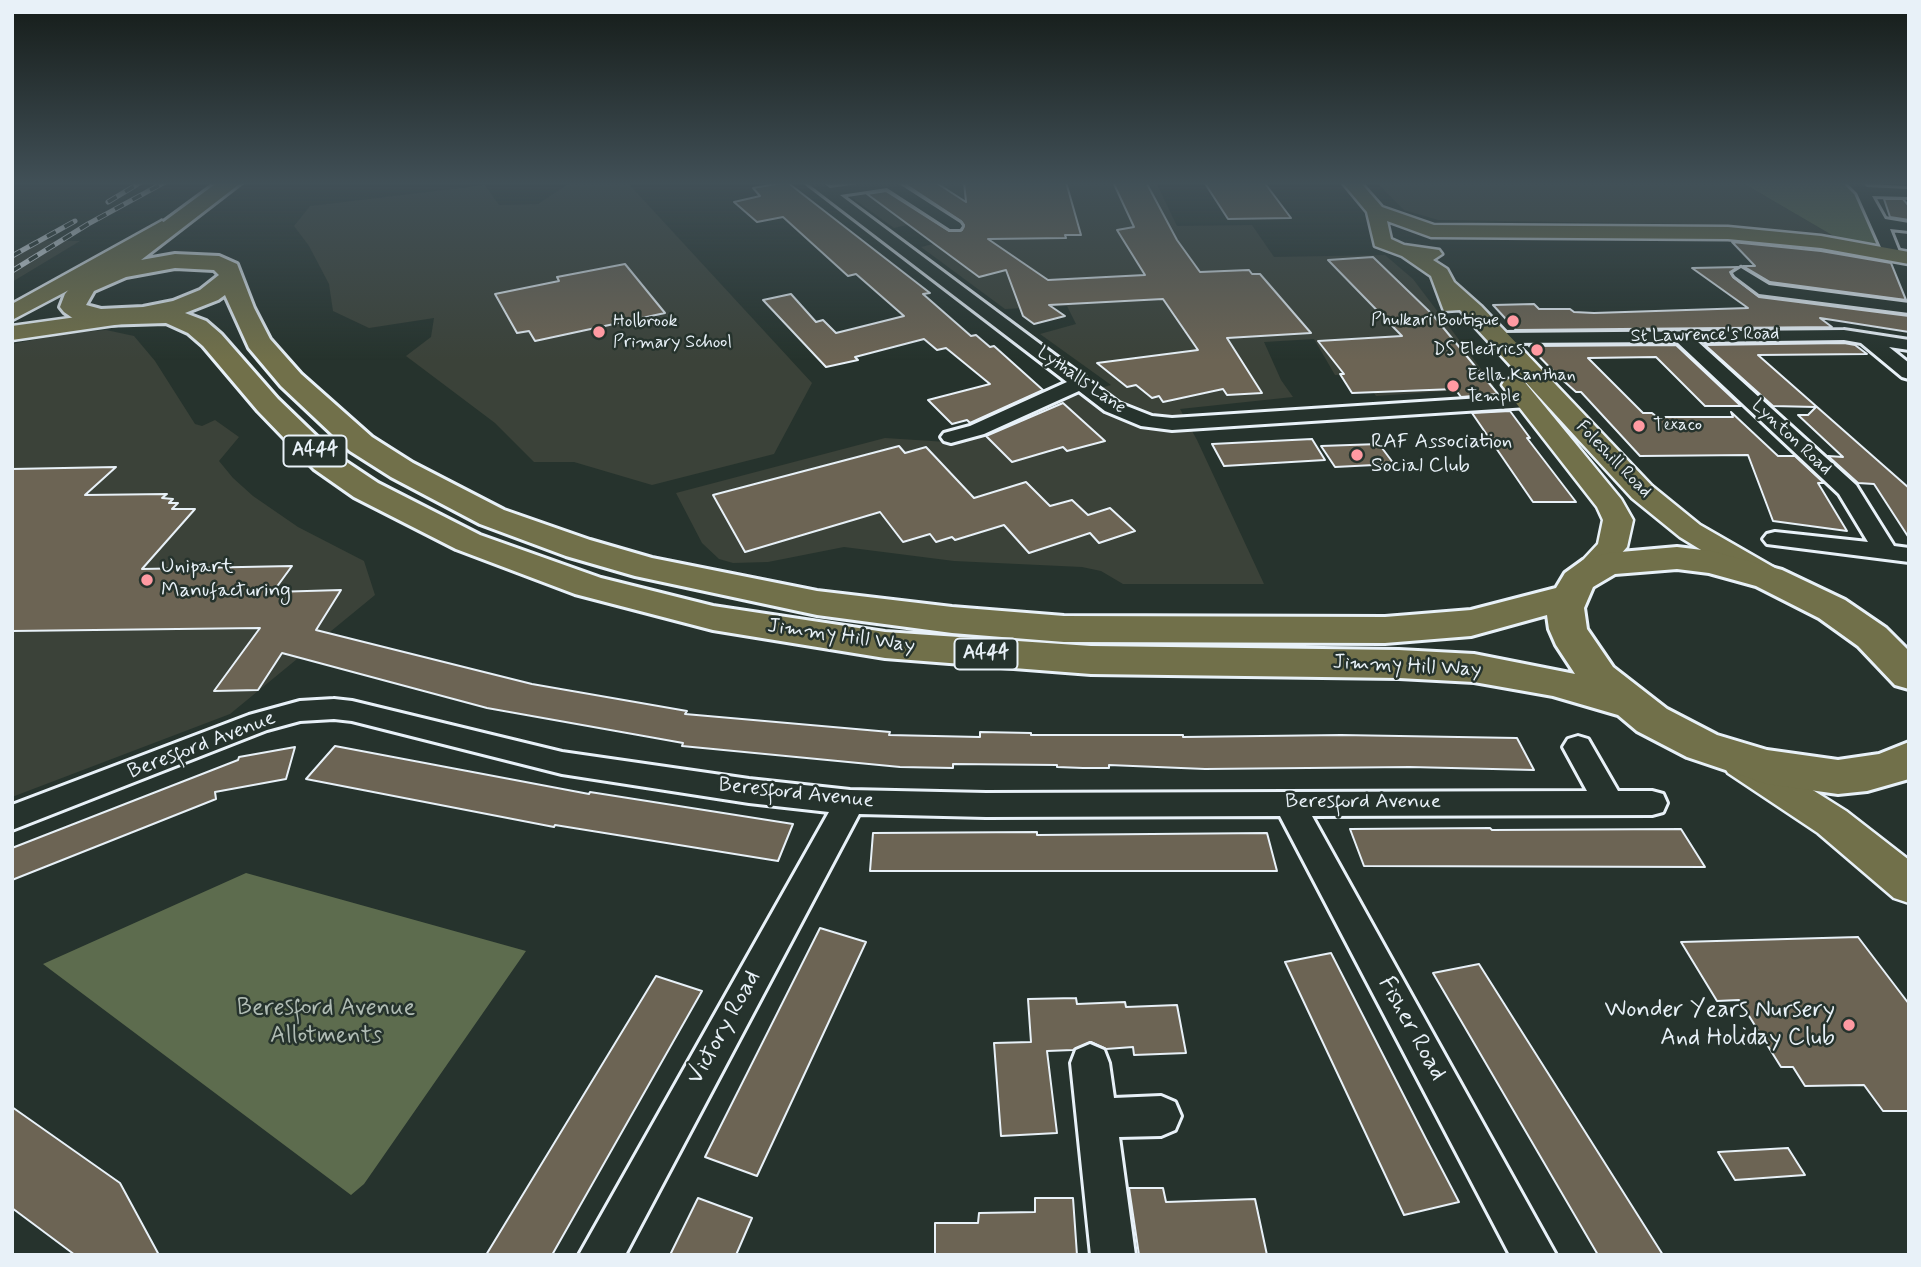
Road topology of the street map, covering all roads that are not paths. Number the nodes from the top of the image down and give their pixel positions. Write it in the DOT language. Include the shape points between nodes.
graph roads {
  1 [pos="142,241"];
  2 [pos="156,241"];
  3 [pos="194,241"];
  4 [pos="890,241"];
  5 [pos="1382,241"];
  6 [pos="1450,241"];
  7 [pos="1466,241"];
  8 [pos="1812,241"];
  9 [pos="1451,248"];
  10 [pos="1410,253"];
  11 [pos="1900,256"];
  12 [pos="201,260"];
  13 [pos="1741,274"];
  14 [pos="104,277"];
  15 [pos="230,278"];
  16 [pos="1444,280"];
  17 [pos="76,294"];
  18 [pos="1909,308"];
  19 [pos="12,313"];
  20 [pos="135,316"];
  21 [pos="12,319"];
  22 [pos="12,333"];
  23 [pos="1681,336"];
  24 [pos="1865,337"];
  25 [pos="1500,338"];
  26 [pos="1909,345"];
  27 [pos="1909,373"];
  28 [pos="1081,383"];
  29 [pos="1528,401"];
  30 [pos="951,437"];
  31 [pos="1775,539"];
  32 [pos="1897,553"];
  33 [pos="1769,578"];
  34 [pos="1578,585"];
  35 [pos="1832,609"];
  36 [pos="1909,633"];
  37 [pos="1909,675"];
  38 [pos="1628,703"];
  39 [pos="1578,747"];
  40 [pos="1727,755"];
  41 [pos="1909,758"];
  42 [pos="1608,801"];
  43 [pos="850,802"];
  44 [pos="1289,803"];
  45 [pos="1653,803"];
  46 [pos="12,818"];
  47 [pos="1909,885"];
  48 [pos="1090,1063"];
  49 [pos="1161,1116"];
  50 [pos="1096,1118"];
  51 [pos="601,1255"];
  52 [pos="1113,1255"];
  53 [pos="1534,1255"];
  1 -- 19 [label="main road"];
  2 -- 14 [label="highway"];
  3 -- 12 [label="highway" via="192,248"];
  4 -- 28 [label="street, Lythalls Lane"];
  5 -- 10 [label="main road, Foleshill Road"];
  6 -- 9 [label="main road"];
  7 -- 9 [label="main road"];
  8 -- 11 [label="main road"];
  9 -- 10 [label="main road" via="1439,254"];
  9 -- 16 [label="main road" via="1443,256"];
  10 -- 16 [label="main road, Foleshill Road"];
  12 -- 14 [label="highway" via="158,262"];
  12 -- 15 [label="highway" via="219,263 229,270"];
  13 -- 18 [label="street" via="1765,290"];
  14 -- 17 [label="highway"];
  15 -- 20 [label="highway" via="209,295 180,307"];
  15 -- 34 [label="highway, Jimmy Hill Way / A444" via="258,342 291,380 361,444 413,477 492,517 648,568 817,603 1064,629 1385,630 1471,623"];
  16 -- 25 [label="main road, Foleshill Road"];
  16 -- 29 [label="main road" via="1452,307"];
  17 -- 20 [label="highway" via="73,307 83,314"];
  17 -- 21 [label="main road"];
  20 -- 22 [label="main road"];
  20 -- 38 [label="highway, Jimmy Hill Way / A444" via="170,316 197,327 326,462 366,490 468,542 633,598 713,618 885,645 1091,660 1474,668 1553,682"];
  23 -- 24 [label="street, St Lawrence's Road"];
  23 -- 25 [label="street, St Lawrence's Road"];
  23 -- 32 [label="street, Lynton Road" via="1848,490"];
  24 -- 26 [label="street, St Lawrence's Road"];
  24 -- 27 [label="street"];
  25 -- 33 [label="main road, Foleshill Road" via="1642,492 1690,531"];
  28 -- 29 [label="street, Lythalls Lane" via="1130,416 1172,424"];
  28 -- 30 [label="street" via="977,430"];
  29 -- 34 [label="main road" via="1618,520 1612,547"];
  31 -- 32 [label="street"];
  33 -- 34 [label="highway, Jimmy Hill Way" via="1712,562 1677,558 1609,564"];
  33 -- 35 [label="highway, Jimmy Hill Way"];
  34 -- 38 [label="highway" via="1565,608 1568,629 1600,677"];
  35 -- 36 [label="highway"];
  35 -- 37 [label="highway" via="1872,637"];
  38 -- 40 [label="highway" via="1679,736"];
  39 -- 42 [label="street"];
  40 -- 41 [label="highway" via="1767,767 1838,776 1890,769"];
  40 -- 47 [label="main road" via="1832,822"];
  42 -- 44 [label="street, Beresford Avenue"];
  42 -- 45 [label="street, Beresford Avenue"];
  43 -- 44 [label="street, Beresford Avenue"];
  43 -- 46 [label="street, Beresford Avenue" via="562,763 334,709 300,711 259,722"];
  43 -- 51 [label="street, Victory Road"];
  44 -- 53 [label="street, Fisher Road"];
  48 -- 50 [label="street"];
  49 -- 50 [label="street"];
  50 -- 52 [label="street"];
}
